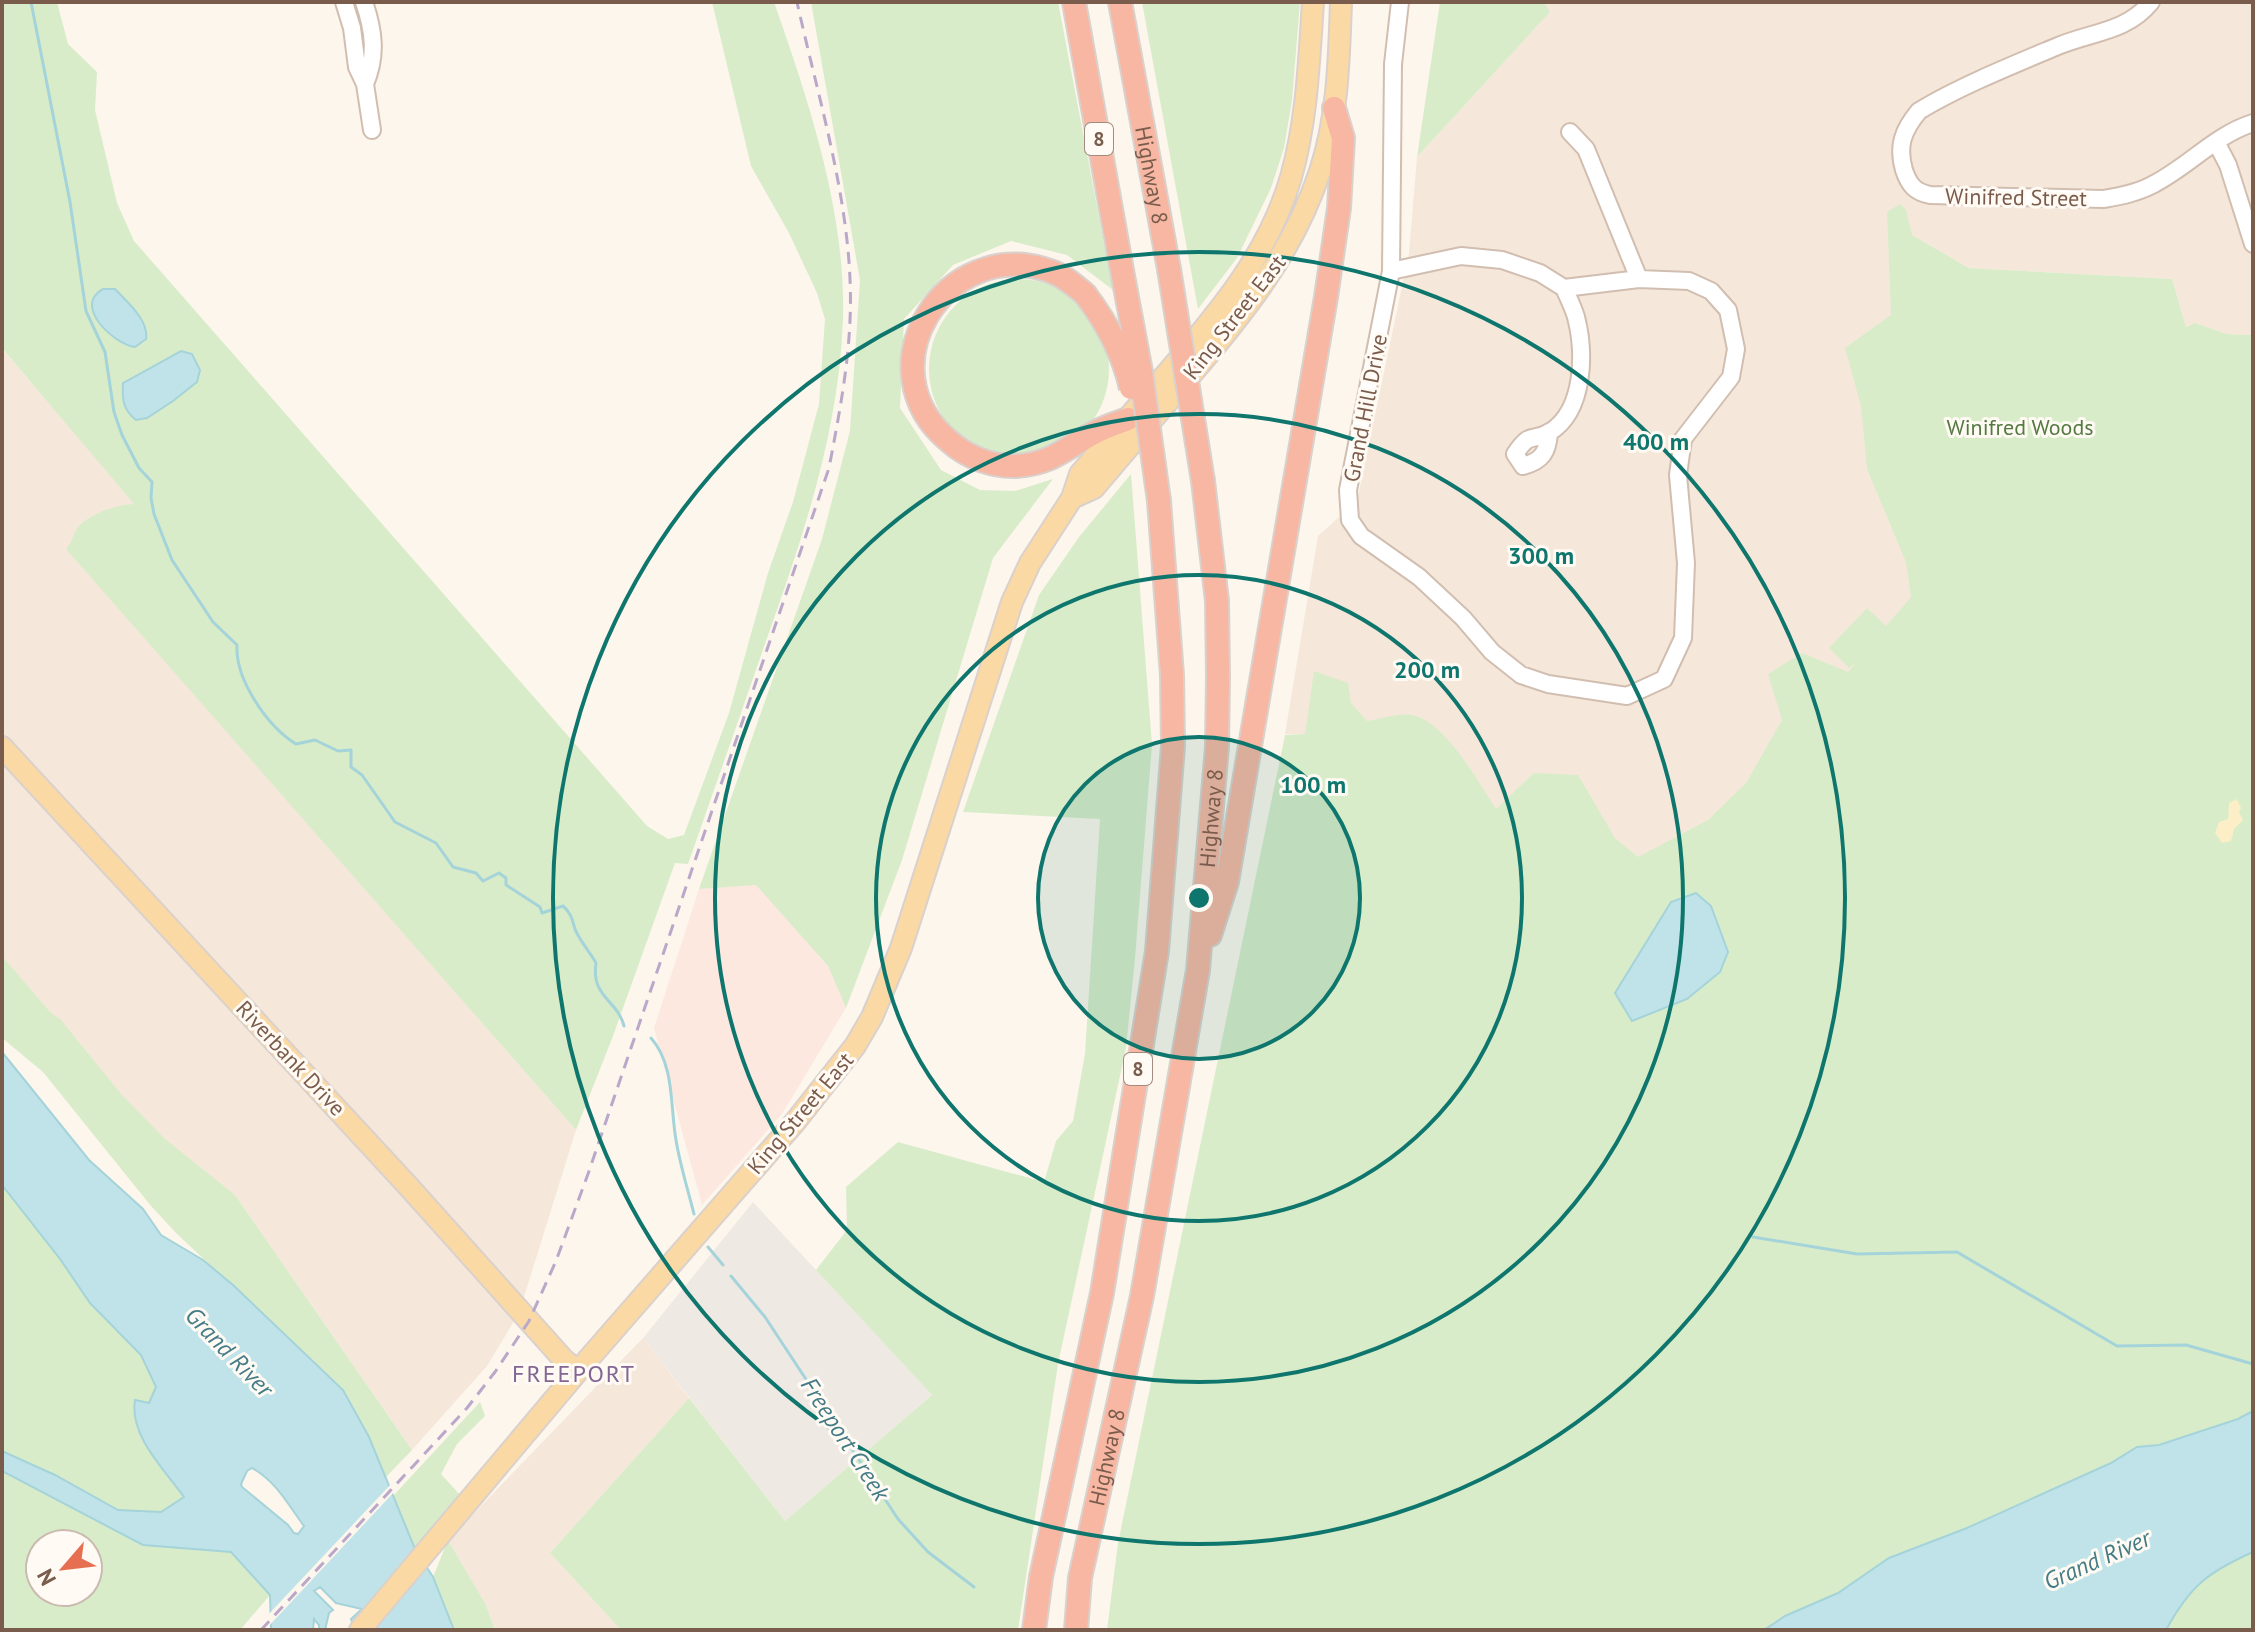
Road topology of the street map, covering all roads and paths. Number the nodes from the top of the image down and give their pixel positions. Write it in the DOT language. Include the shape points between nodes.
graph roads {
  1 [pos="344,2"];
  2 [pos="364,2"];
  3 [pos="1074,2"];
  4 [pos="1120,2"];
  5 [pos="1313,2"];
  6 [pos="1341,2"];
  7 [pos="1400,2"];
  8 [pos="2151,2"];
  9 [pos="365,84"];
  10 [pos="1334,108"];
  11 [pos="2253,123"];
  12 [pos="372,130"];
  13 [pos="1570,132"];
  14 [pos="2216,142"];
  15 [pos="2253,244"];
  16 [pos="1391,271"];
  17 [pos="1639,279"];
  18 [pos="1564,288"];
  19 [pos="1128,419"];
  20 [pos="1549,432"];
  21 [pos="1072,498"];
  22 [pos="1159,501"];
  23 [pos="2,747"];
  24 [pos="1198,970"];
  25 [pos="578,1371"];
  26 [pos="360,1630"];
  27 [pos="1034,1630"];
  28 [pos="1076,1630"];
  1 -- 9 [label="street"];
  2 -- 9 [label="street" via="373,49"];
  3 -- 22 [label="highway, Highway 8 / 8, bridge"];
  4 -- 24 [label="highway, Highway 8 / 8, bridge" via="1169,269 1217,601 1217,747"];
  5 -- 19 [label="main road, King Street East" via="1300,142 1274,223 1214,318"];
  6 -- 10 [label="main road, King Street East"];
  7 -- 16 [label="street, Grand Hill Drive" via="1393,64"];
  8 -- 14 [label="street, Winifred Street" via="2134,19 2113,29 2061,44 1919,111 1901,140 1906,177 1913,188 1930,195 2104,199 2153,185"];
  9 -- 12 [label="street"];
  10 -- 21 [label="main road, King Street East" via="1309,203 1262,288 1094,488"];
  10 -- 24 [label="highway" via="1343,138 1326,297 1227,882"];
  11 -- 14 [label="street, Winifred Street"];
  13 -- 17 [label="street" via="1586,149"];
  14 -- 15 [label="street"];
  16 -- 17 [label="street, Grand Hill Drive" via="1348,490 1350,520 1361,536 1419,577 1521,675 1627,696 1664,679 1683,638 1686,563 1678,475 1683,439 1731,377 1736,349 1728,310 1711,291 1689,281"];
  16 -- 18 [label="street" via="1461,256 1502,260"];
  17 -- 18 [label="street, Grand Hill Drive"];
  18 -- 20 [label="street" via="1576,315 1582,351 1569,413"];
  19 -- 21 [label="main road, King Street East" via="1080,474"];
  19 -- 22 [label="highway, bridge" via="1053,458 1013,466 965,453 939,433 920,402 913,363 920,327 940,296 955,284 972,273 1010,264 1052,271 1085,294 1123,359 1147,477"];
  21 -- 25 [label="main road, King Street East" via="1012,602 901,948 872,1017 826,1085"];
  22 -- 27 [label="highway, Highway 8 / 8" via="1173,746 1157,951 1102,1293"];
  23 -- 25 [label="main road, Riverbank Drive"];
  24 -- 28 [label="highway, Highway 8 / 8" via="1142,1296 1080,1578"];
  25 -- 26 [label="main road, King Street East"];
}
